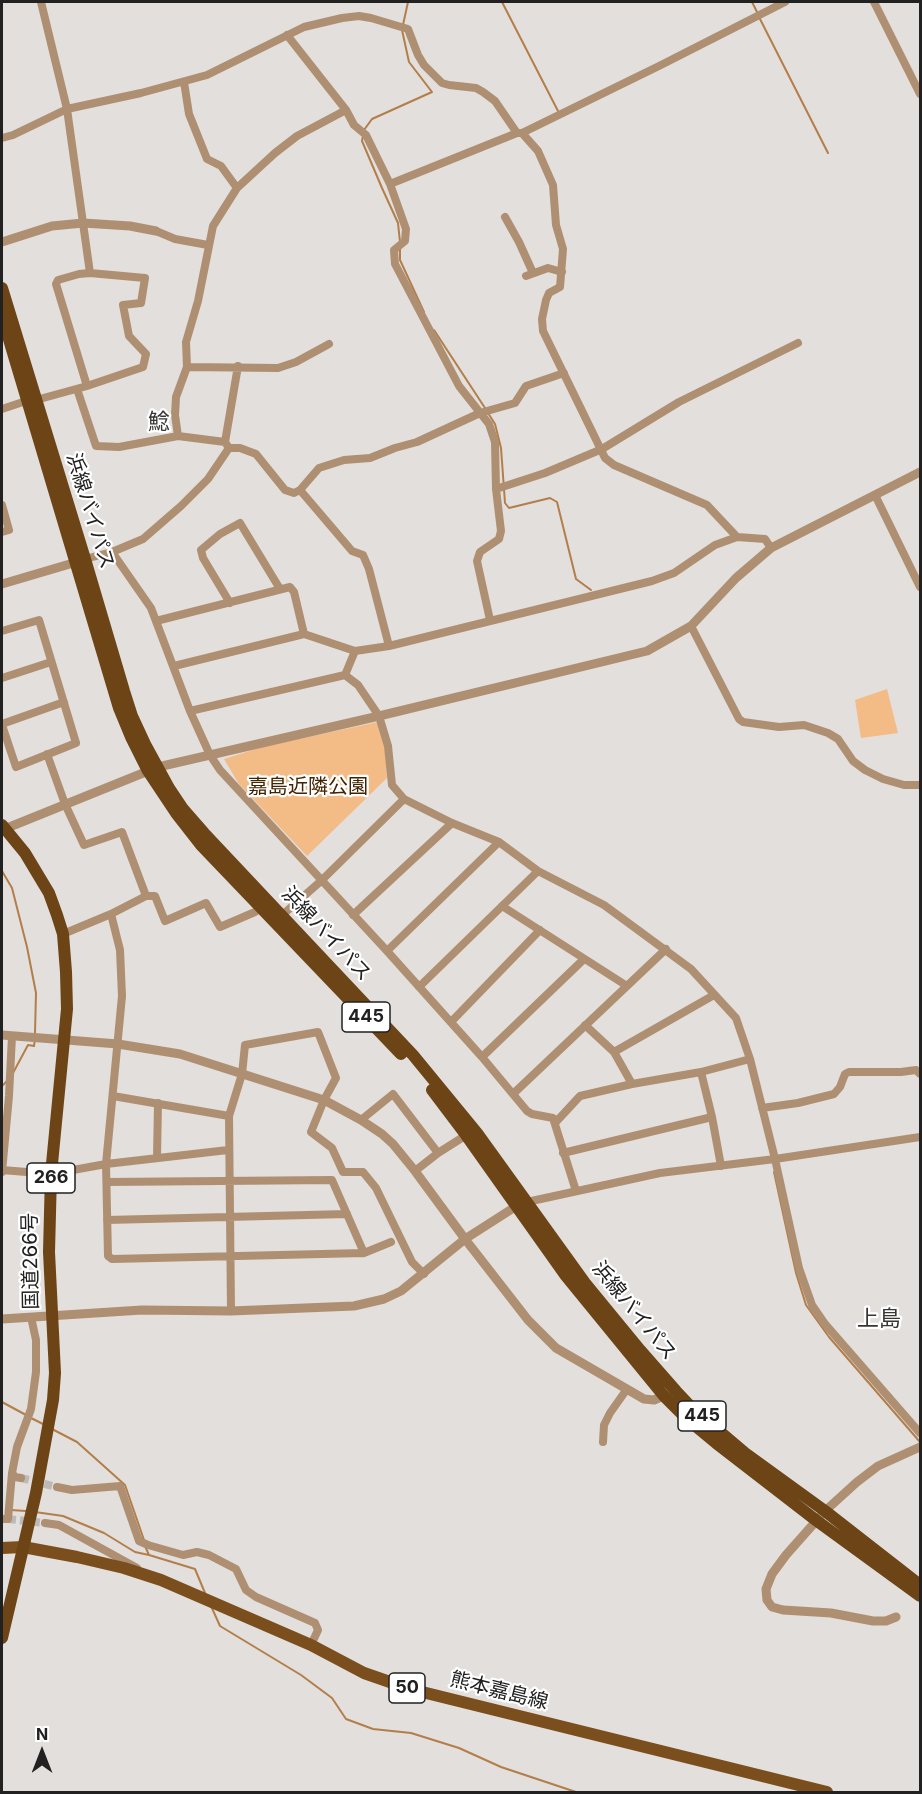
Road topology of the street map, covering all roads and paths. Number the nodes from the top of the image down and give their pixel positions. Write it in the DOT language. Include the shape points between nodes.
graph roads {
  1 [pos="41,2"];
  2 [pos="785,2"];
  3 [pos="874,2"];
  4 [pos="287,35"];
  5 [pos="184,82"];
  6 [pos="921,94"];
  7 [pos="67,109"];
  8 [pos="346,110"];
  9 [pos="519,133"];
  10 [pos="2,138"];
  11 [pos="390,184"];
  12 [pos="237,188"];
  13 [pos="505,217"];
  14 [pos="83,223"];
  15 [pos="156,231"];
  16 [pos="2,242"];
  17 [pos="208,245"];
  18 [pos="562,272"];
  19 [pos="90,273"];
  20 [pos="2,288"];
  21 [pos="2,316"];
  22 [pos="798,343"];
  23 [pos="329,344"];
  24 [pos="238,366"];
  25 [pos="187,367"];
  26 [pos="564,373"];
  27 [pos="87,386"];
  28 [pos="77,388"];
  29 [pos="31,400"];
  30 [pos="2,409"];
  31 [pos="480,413"];
  32 [pos="178,436"];
  33 [pos="227,445"];
  34 [pos="602,449"];
  35 [pos="921,472"];
  36 [pos="496,489"];
  37 [pos="300,490"];
  38 [pos="875,495"];
  39 [pos="2,505"];
  40 [pos="2,532"];
  41 [pos="737,537"];
  42 [pos="771,548"];
  43 [pos="112,552"];
  44 [pos="80,560"];
  45 [pos="2,584"];
  46 [pos="921,587"];
  47 [pos="280,589"];
  48 [pos="230,603"];
  49 [pos="490,620"];
  50 [pos="156,621"];
  51 [pos="692,626"];
  52 [pos="2,631"];
  53 [pos="304,634"];
  54 [pos="389,646"];
  55 [pos="356,651"];
  56 [pos="51,662"];
  57 [pos="174,666"];
  58 [pos="345,675"];
  59 [pos="2,678"];
  60 [pos="64,702"];
  61 [pos="190,711"];
  62 [pos="379,716"];
  63 [pos="2,724"];
  64 [pos="47,754"];
  65 [pos="210,755"];
  66 [pos="153,769"];
  67 [pos="921,785"];
  68 [pos="404,799"];
  69 [pos="65,804"];
  70 [pos="452,823"];
  71 [pos="3,828"];
  72 [pos="499,842"];
  73 [pos="538,871"];
  74 [pos="321,880"];
  75 [pos="146,897"];
  76 [pos="502,906"];
  77 [pos="255,912"];
  78 [pos="111,914"];
  79 [pos="353,915"];
  80 [pos="278,919"];
  81 [pos="540,930"];
  82 [pos="63,934"];
  83 [pos="666,949"];
  84 [pos="387,951"];
  85 [pos="584,959"];
  86 [pos="627,986"];
  87 [pos="419,987"];
  88 [pos="714,994"];
  89 [pos="451,1022"];
  90 [pos="585,1025"];
  91 [pos="2,1035"];
  92 [pos="12,1036"];
  93 [pos="64,1040"];
  94 [pos="118,1044"];
  95 [pos="614,1052"];
  96 [pos="482,1057"];
  97 [pos="750,1059"];
  98 [pos="701,1072"];
  99 [pos="242,1074"];
  100 [pos="921,1074"];
  101 [pos="632,1084"];
  102 [pos="513,1094"];
  103 [pos="5,1096"];
  104 [pos="113,1096"];
  105 [pos="324,1100"];
  106 [pos="158,1103"];
  107 [pos="762,1108"];
  108 [pos="229,1116"];
  109 [pos="712,1117"];
  110 [pos="361,1120"];
  111 [pos="555,1123"];
  112 [pos="471,1134"];
  113 [pos="921,1137"];
  114 [pos="228,1150"];
  115 [pos="438,1153"];
  116 [pos="563,1153"];
  117 [pos="157,1157"];
  118 [pos="775,1159"];
  119 [pos="106,1164"];
  120 [pos="721,1166"];
  121 [pos="2,1171"];
  122 [pos="415,1171"];
  123 [pos="51,1174"];
  124 [pos="229,1181"];
  125 [pos="106,1182"];
  126 [pos="576,1191"];
  127 [pos="521,1204"];
  128 [pos="347,1214"];
  129 [pos="229,1218"];
  130 [pos="107,1220"];
  131 [pos="465,1239"];
  132 [pos="391,1242"];
  133 [pos="364,1253"];
  134 [pos="230,1255"];
  135 [pos="424,1274"];
  136 [pos="231,1311"];
  137 [pos="31,1317"];
  138 [pos="51,1317"];
  139 [pos="2,1319"];
  140 [pos="627,1389"];
  141 [pos="670,1393"];
  142 [pos="921,1433"];
  143 [pos="603,1442"];
  144 [pos="921,1447"];
  145 [pos="12,1473"];
  146 [pos="21,1478"];
  147 [pos="57,1487"];
  148 [pos="821,1516"];
  149 [pos="2,1519"];
  150 [pos="45,1523"];
  151 [pos="23,1547"];
  152 [pos="2,1548"];
  153 [pos="161,1580"];
  154 [pos="921,1585"];
  155 [pos="921,1596"];
  156 [pos="896,1617"];
  157 [pos="2,1638"];
  158 [pos="311,1645"];
  159 [pos="827,1792"];
  1 -- 7 [label="street"];
  2 -- 9 [label="street"];
  3 -- 6 [label="street"];
  4 -- 5 [label="street" via="207,75"];
  4 -- 8 [label="street"];
  4 -- 9 [label="street" via="304,27 359,16 408,29 418,56 435,76 449,85 483,92 495,101"];
  5 -- 7 [label="street"];
  5 -- 12 [label="street" via="189,114 207,159 221,166"];
  7 -- 10 [label="street"];
  7 -- 14 [label="street"];
  8 -- 11 [label="street" via="354,125 366,135"];
  8 -- 12 [label="street" via="297,136"];
  9 -- 11 [label="street"];
  9 -- 18 [label="street" via="538,151 553,185 556,225 563,249"];
  11 -- 31 [label="street" via="406,229 405,241 394,250 394,264 449,369"];
  12 -- 17 [label="street" via="213,226"];
  13 -- 18 [label="street" via="530,274 548,268"];
  14 -- 15 [label="street"];
  14 -- 16 [label="street" via="52,226"];
  14 -- 19 [label="street"];
  15 -- 17 [label="street"];
  17 -- 25 [label="street" via="186,342"];
  18 -- 26 [label="street" via="560,287 549,293 542,319 543,331"];
  19 -- 27 [label="street" via="58,280 56,284"];
  19 -- 27 [label="street" via="145,278 141,303 123,305 129,336 146,354 143,367"];
  20 -- 29 [label="highway, 浜線バイパス / 445"];
  21 -- 29 [label="highway, 浜線バイパス / 445"];
  22 -- 34 [label="street" via="679,402"];
  23 -- 24 [label="street" via="278,368"];
  24 -- 25 [label="street"];
  24 -- 33 [label="street"];
  25 -- 32 [label="street" via="176,397"];
  26 -- 31 [label="street" via="526,386 515,403"];
  26 -- 34 [label="street"];
  27 -- 28 [label="street"];
  28 -- 29 [label="street"];
  28 -- 32 [label="street" via="96,446 119,447"];
  29 -- 30 [label="street"];
  29 -- 44 [label="highway, 浜線バイパス / 445"];
  31 -- 36 [label="street" via="495,442"];
  31 -- 37 [label="street" via="417,442 370,458 344,460 319,468"];
  32 -- 33 [label="street"];
  33 -- 37 [label="street" via="256,454 285,490"];
  33 -- 43 [label="street" via="208,479 181,506 143,539"];
  34 -- 36 [label="street"];
  34 -- 41 [label="street" via="614,465 707,505"];
  35 -- 38 [label="street"];
  36 -- 49 [label="street" via="499,540 480,552 477,561"];
  37 -- 54 [label="street" via="352,551 363,555"];
  38 -- 42 [label="street"];
  38 -- 46 [label="street"];
  39 -- 40 [label="street" via="9,530"];
  41 -- 42 [label="street" via="765,539"];
  41 -- 49 [label="street" via="715,545 674,573 652,581"];
  42 -- 51 [label="street" via="735,578"];
  43 -- 44 [label="street"];
  43 -- 50 [label="street"];
  44 -- 45 [label="street"];
  44 -- 66 [label="highway, 浜線バイパス / 445" via="119,708 130,737"];
  47 -- 48 [label="street"];
  47 -- 48 [label="street" via="240,523 201,549"];
  47 -- 53 [label="street" via="290,587 294,592"];
  48 -- 50 [label="street"];
  49 -- 54 [label="street"];
  50 -- 57 [label="street"];
  51 -- 62 [label="street" via="647,651"];
  51 -- 67 [label="street" via="743,722 779,728 804,724 838,739 853,761 865,770 883,779"];
  52 -- 56 [label="street" via="39,620"];
  53 -- 55 [label="street"];
  53 -- 57 [label="street"];
  54 -- 55 [label="street"];
  55 -- 58 [label="street"];
  56 -- 59 [label="street"];
  56 -- 60 [label="street"];
  57 -- 61 [label="street"];
  58 -- 61 [label="street"];
  58 -- 62 [label="street"];
  60 -- 63 [label="street"];
  60 -- 64 [label="street" via="76,743"];
  61 -- 65 [label="street"];
  62 -- 65 [label="street"];
  62 -- 68 [label="street" via="388,746 392,785"];
  63 -- 64 [label="street" via="16,766"];
  64 -- 69 [label="street"];
  65 -- 66 [label="street"];
  65 -- 74 [label="street"];
  66 -- 69 [label="street"];
  66 -- 80 [label="highway, 浜線バイパス / 445" via="176,813 201,845"];
  68 -- 70 [label="street"];
  68 -- 74 [label="street"];
  69 -- 71 [label="street"];
  69 -- 75 [label="street" via="84,845 122,832"];
  70 -- 72 [label="street"];
  70 -- 79 [label="street"];
  71 -- 82 [label="highway, 国道266号 / 266" via="25,853 49,893"];
  72 -- 73 [label="street"];
  72 -- 84 [label="street"];
  73 -- 76 [label="street"];
  73 -- 83 [label="street" via="604,905"];
  74 -- 79 [label="street"];
  74 -- 80 [label="street"];
  75 -- 77 [label="street" via="155,896 165,921 206,903 220,927"];
  75 -- 78 [label="street"];
  76 -- 81 [label="street"];
  76 -- 87 [label="street"];
  78 -- 82 [label="street"];
  78 -- 94 [label="street" via="120,950"];
  79 -- 84 [label="street"];
  80 -- 112 [label="highway, 浜線バイパス / 445"];
  81 -- 85 [label="street"];
  81 -- 89 [label="street"];
  82 -- 93 [label="highway, 国道266号 / 266" via="67,1009"];
  83 -- 86 [label="street"];
  83 -- 88 [label="street"];
  84 -- 87 [label="street"];
  85 -- 86 [label="street"];
  85 -- 96 [label="street"];
  86 -- 90 [label="street"];
  87 -- 89 [label="street"];
  88 -- 95 [label="street"];
  88 -- 97 [label="street" via="736,1018"];
  89 -- 96 [label="street"];
  90 -- 95 [label="street"];
  90 -- 102 [label="street"];
  91 -- 92 [label="street"];
  92 -- 93 [label="street"];
  92 -- 103 [label="street"];
  93 -- 94 [label="street"];
  93 -- 123 [label="highway, 国道266号 / 266"];
  94 -- 99 [label="street" via="180,1054"];
  94 -- 104 [label="street"];
  95 -- 101 [label="street"];
  96 -- 102 [label="street"];
  97 -- 98 [label="street"];
  97 -- 107 [label="street"];
  98 -- 101 [label="street"];
  98 -- 109 [label="street"];
  99 -- 105 [label="street"];
  99 -- 105 [label="street" via="245,1045 318,1032 336,1078"];
  99 -- 108 [label="street"];
  100 -- 107 [label="street" via="916,1070 849,1072 834,1094"];
  101 -- 111 [label="street" via="580,1096"];
  102 -- 111 [label="street" via="532,1114 549,1116"];
  103 -- 121 [label="street"];
  104 -- 106 [label="street"];
  104 -- 119 [label="street"];
  105 -- 110 [label="street"];
  105 -- 135 [label="street" via="311,1132 332,1148 343,1172 363,1172 376,1188 412,1262"];
  106 -- 108 [label="street"];
  106 -- 117 [label="street"];
  107 -- 118 [label="street"];
  108 -- 114 [label="street"];
  109 -- 116 [label="street"];
  109 -- 120 [label="street"];
  110 -- 115 [label="street" via="393,1094"];
  110 -- 122 [label="street" via="387,1139"];
  111 -- 116 [label="street"];
  112 -- 115 [label="street"];
  112 -- 127 [label="highway, 浜線バイパス / 445"];
  113 -- 118 [label="street"];
  114 -- 117 [label="street"];
  114 -- 124 [label="street"];
  115 -- 122 [label="street"];
  116 -- 126 [label="street"];
  117 -- 119 [label="street"];
  118 -- 120 [label="street"];
  118 -- 142 [label="street" via="799,1268 812,1305"];
  119 -- 123 [label="street"];
  119 -- 125 [label="street"];
  120 -- 126 [label="street" via="660,1173"];
  121 -- 123 [label="street"];
  122 -- 131 [label="street"];
  123 -- 138 [label="highway, 国道266号 / 266"];
  124 -- 125 [label="street"];
  124 -- 128 [label="street" via="332,1180"];
  124 -- 129 [label="street"];
  125 -- 130 [label="street"];
  126 -- 127 [label="street"];
  127 -- 131 [label="street"];
  127 -- 141 [label="highway, 浜線バイパス / 445" via="566,1276"];
  128 -- 129 [label="street"];
  128 -- 133 [label="street"];
  129 -- 130 [label="street"];
  129 -- 134 [label="street"];
  130 -- 134 [label="street" via="108,1256 112,1259"];
  131 -- 135 [label="street"];
  131 -- 140 [label="street" via="528,1320 556,1348"];
  132 -- 133 [label="street"];
  133 -- 134 [label="street"];
  134 -- 136 [label="street"];
  135 -- 136 [label="street" via="384,1299 354,1306"];
  136 -- 138 [label="street" via="142,1310"];
  137 -- 138 [label="street"];
  137 -- 139 [label="street"];
  137 -- 145 [label="street" via="36,1372 31,1409"];
  138 -- 151 [label="highway, 国道266号 / 266" via="53,1400"];
  140 -- 141 [label="street" via="648,1400"];
  140 -- 143 [label="street" via="604,1425"];
  141 -- 148 [label="highway, 浜線バイパス / 445" via="687,1419"];
  144 -- 148 [label="street" via="878,1466"];
  145 -- 146 [label="street"];
  145 -- 149 [label="street" via="8,1519"];
  147 -- 158 [label="street" via="72,1490 120,1486 139,1541 183,1555 209,1555 236,1569 246,1590 256,1597 315,1623 318,1630"];
  148 -- 154 [label="highway, 浜線バイパス / 445"];
  148 -- 155 [label="highway, 浜線バイパス / 445"];
  148 -- 156 [label="street" via="772,1574 766,1589 767,1600 783,1610 873,1621"];
  150 -- 153 [label="street" via="59,1525"];
  151 -- 152 [label="main road, 熊本嘉島線 / 50"];
  151 -- 153 [label="main road, 熊本嘉島線 / 50" via="124,1568"];
  151 -- 157 [label="highway, 国道266号 / 266"];
  153 -- 158 [label="main road, 熊本嘉島線 / 50"];
  158 -- 159 [label="main road, 熊本嘉島線 / 50" via="364,1672 410,1689"];
}
